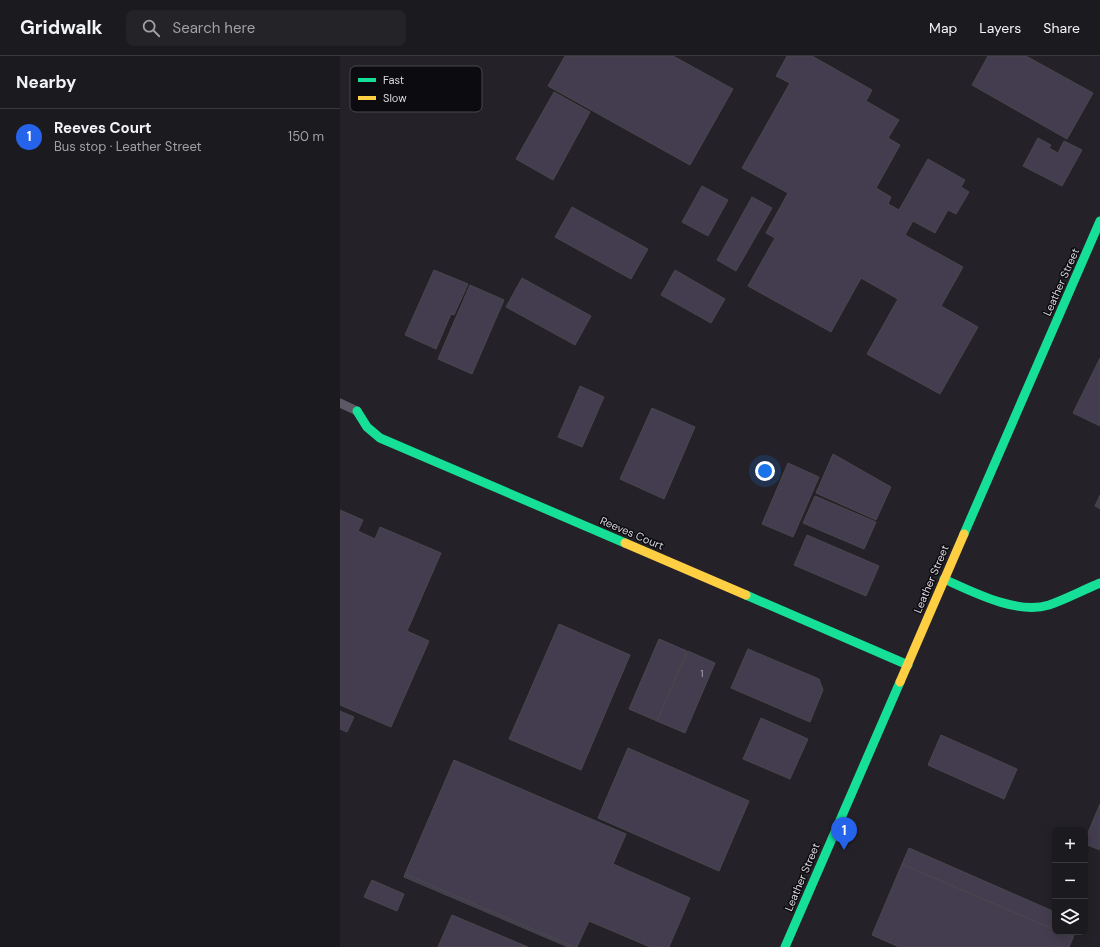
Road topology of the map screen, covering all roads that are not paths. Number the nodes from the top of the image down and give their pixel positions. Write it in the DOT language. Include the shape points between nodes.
graph roads {
  1 [pos="1100,221"];
  2 [pos="340,403"];
  3 [pos="357,411"];
  4 [pos="944,579"];
  5 [pos="1100,583"];
  6 [pos="908,664"];
  7 [pos="785,947"];
  1 -- 4 [label="street, Leather Street"];
  2 -- 3 [label="lane"];
  3 -- 6 [label="street, Reeves Court" via="367,426 380,438"];
  4 -- 5 [label="street" via="992,600 1023,607 1048,605"];
  4 -- 6 [label="street, Leather Street"];
  6 -- 7 [label="street, Leather Street"];
}
